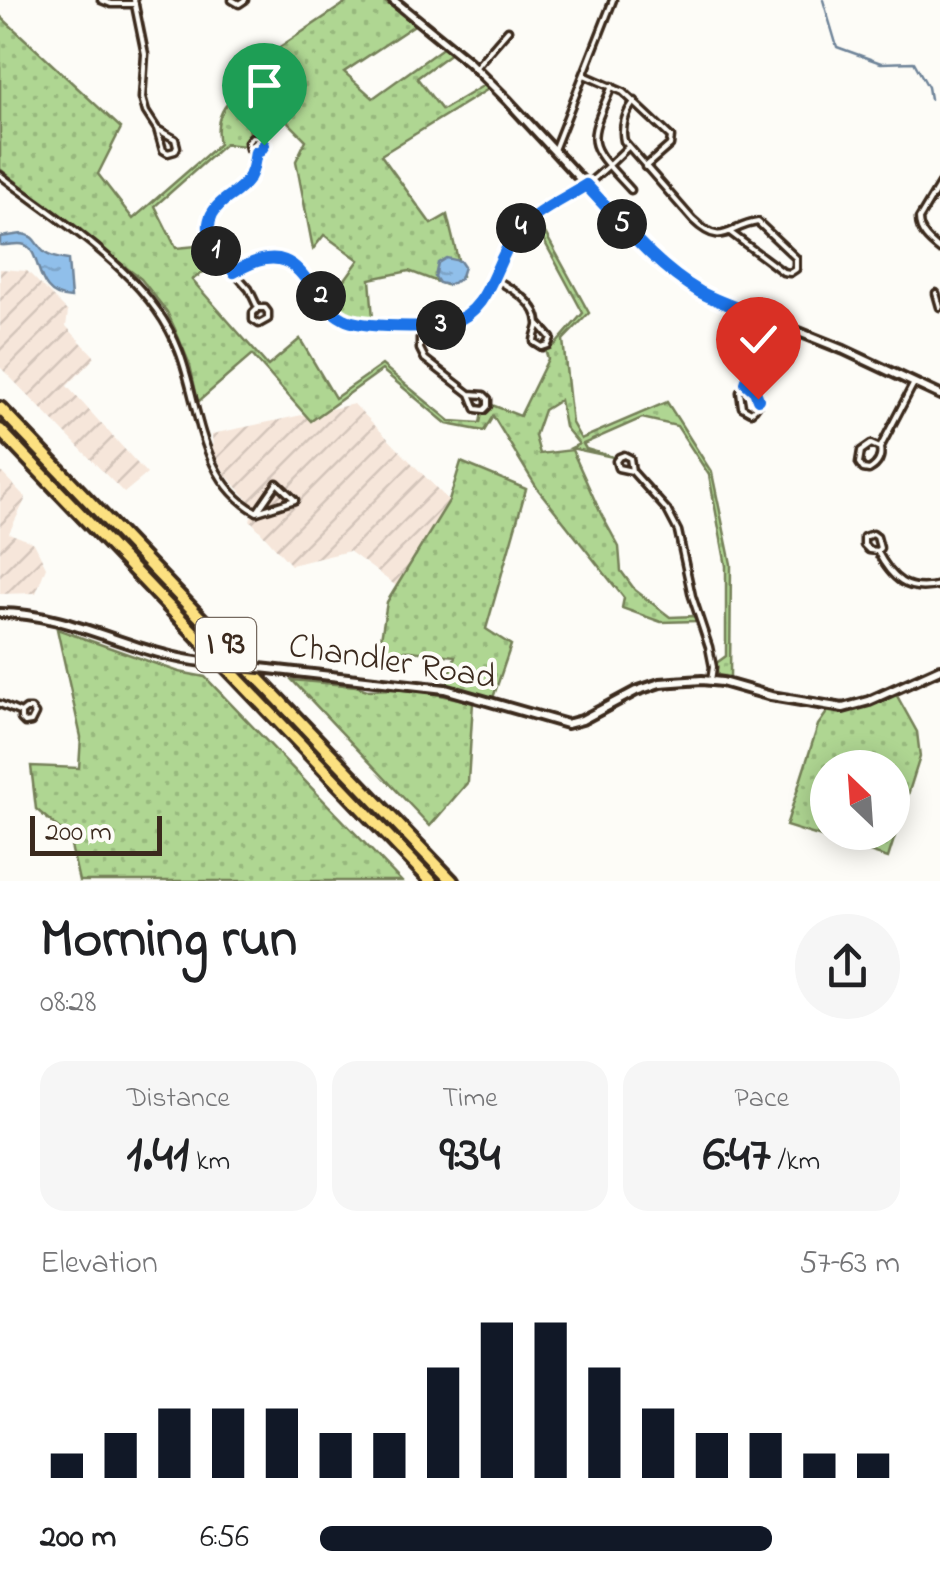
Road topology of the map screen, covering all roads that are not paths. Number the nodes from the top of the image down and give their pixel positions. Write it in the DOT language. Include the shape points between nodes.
graph roads {
  1 [pos="101,0"];
  2 [pos="232,0"];
  3 [pos="245,0"];
  4 [pos="393,0"];
  5 [pos="614,0"];
  6 [pos="135,2"];
  7 [pos="508,30"];
  8 [pos="475,68"];
  9 [pos="584,75"];
  10 [pos="612,86"];
  11 [pos="635,102"];
  12 [pos="157,130"];
  13 [pos="628,147"];
  14 [pos="554,150"];
  15 [pos="256,152"];
  16 [pos="608,165"];
  17 [pos="645,166"];
  18 [pos="0,175"];
  19 [pos="940,184"];
  20 [pos="586,185"];
  21 [pos="631,190"];
  22 [pos="731,234"];
  23 [pos="940,250"];
  24 [pos="234,272"];
  25 [pos="493,278"];
  26 [pos="936,293"];
  27 [pos="940,307"];
  28 [pos="258,308"];
  29 [pos="773,321"];
  30 [pos="539,324"];
  31 [pos="420,326"];
  32 [pos="914,382"];
  33 [pos="746,383"];
  34 [pos="470,394"];
  35 [pos="940,395"];
  36 [pos="0,408"];
  37 [pos="0,430"];
  38 [pos="880,448"];
  39 [pos="632,471"];
  40 [pos="258,512"];
  41 [pos="877,551"];
  42 [pos="940,584"];
  43 [pos="0,612"];
  44 [pos="940,668"];
  45 [pos="711,681"];
  46 [pos="0,704"];
  47 [pos="21,713"];
  48 [pos="432,881"];
  49 [pos="452,881"];
  1 -- 6 [label="street"];
  2 -- 3 [label="street"];
  4 -- 8 [label="street"];
  5 -- 9 [label="street"];
  6 -- 12 [label="street" via="145,54 142,98"];
  7 -- 8 [label="street"];
  8 -- 14 [label="street"];
  9 -- 10 [label="street"];
  9 -- 14 [label="street"];
  10 -- 11 [label="street"];
  10 -- 16 [label="street" via="593,133"];
  11 -- 13 [label="street" via="623,126"];
  11 -- 17 [label="street" via="672,140"];
  12 -- 12 [label="street" via="164,150 174,151 175,139"];
  13 -- 16 [label="street"];
  13 -- 17 [label="street"];
  14 -- 20 [label="street"];
  15 -- 24 [label="street" via="248,180 216,207 209,222 212,244"];
  16 -- 20 [label="street"];
  16 -- 21 [label="street"];
  17 -- 22 [label="street" via="703,230"];
  18 -- 40 [label="street" via="151,299 180,352 214,462 233,494"];
  19 -- 23 [label="street" via="919,226"];
  20 -- 25 [label="street" via="517,232"];
  20 -- 29 [label="street" via="684,282"];
  22 -- 22 [label="street" via="760,222 796,258 796,269 783,272"];
  24 -- 28 [label="street"];
  24 -- 31 [label="street" via="256,261 285,262 350,322"];
  25 -- 30 [label="street" via="519,293"];
  25 -- 31 [label="street" via="464,317"];
  26 -- 27 [label="street"];
  29 -- 32 [label="street"];
  29 -- 33 [label="street"];
  30 -- 30 [label="street" via="551,338 542,348 533,339"];
  31 -- 34 [label="street" via="425,359"];
  32 -- 35 [label="street"];
  32 -- 38 [label="street"];
  33 -- 33 [label="street" via="758,399 751,412 740,402"];
  36 -- 49 [label="highway, I 93"];
  37 -- 48 [label="highway, I 93"];
  38 -- 38 [label="street" via="871,444 861,451 863,469 876,467"];
  39 -- 45 [label="street" via="675,523 709,647"];
  40 -- 40 [label="street" via="277,483 295,500 276,506"];
  41 -- 42 [label="street" via="905,584"];
  43 -- 45 [label="street, Chandler Road, bridge" via="57,620 150,652 203,662 445,689 567,724 650,686"];
  44 -- 45 [label="street, Chandler Road" via="844,708"];
  46 -- 47 [label="street"];
}
